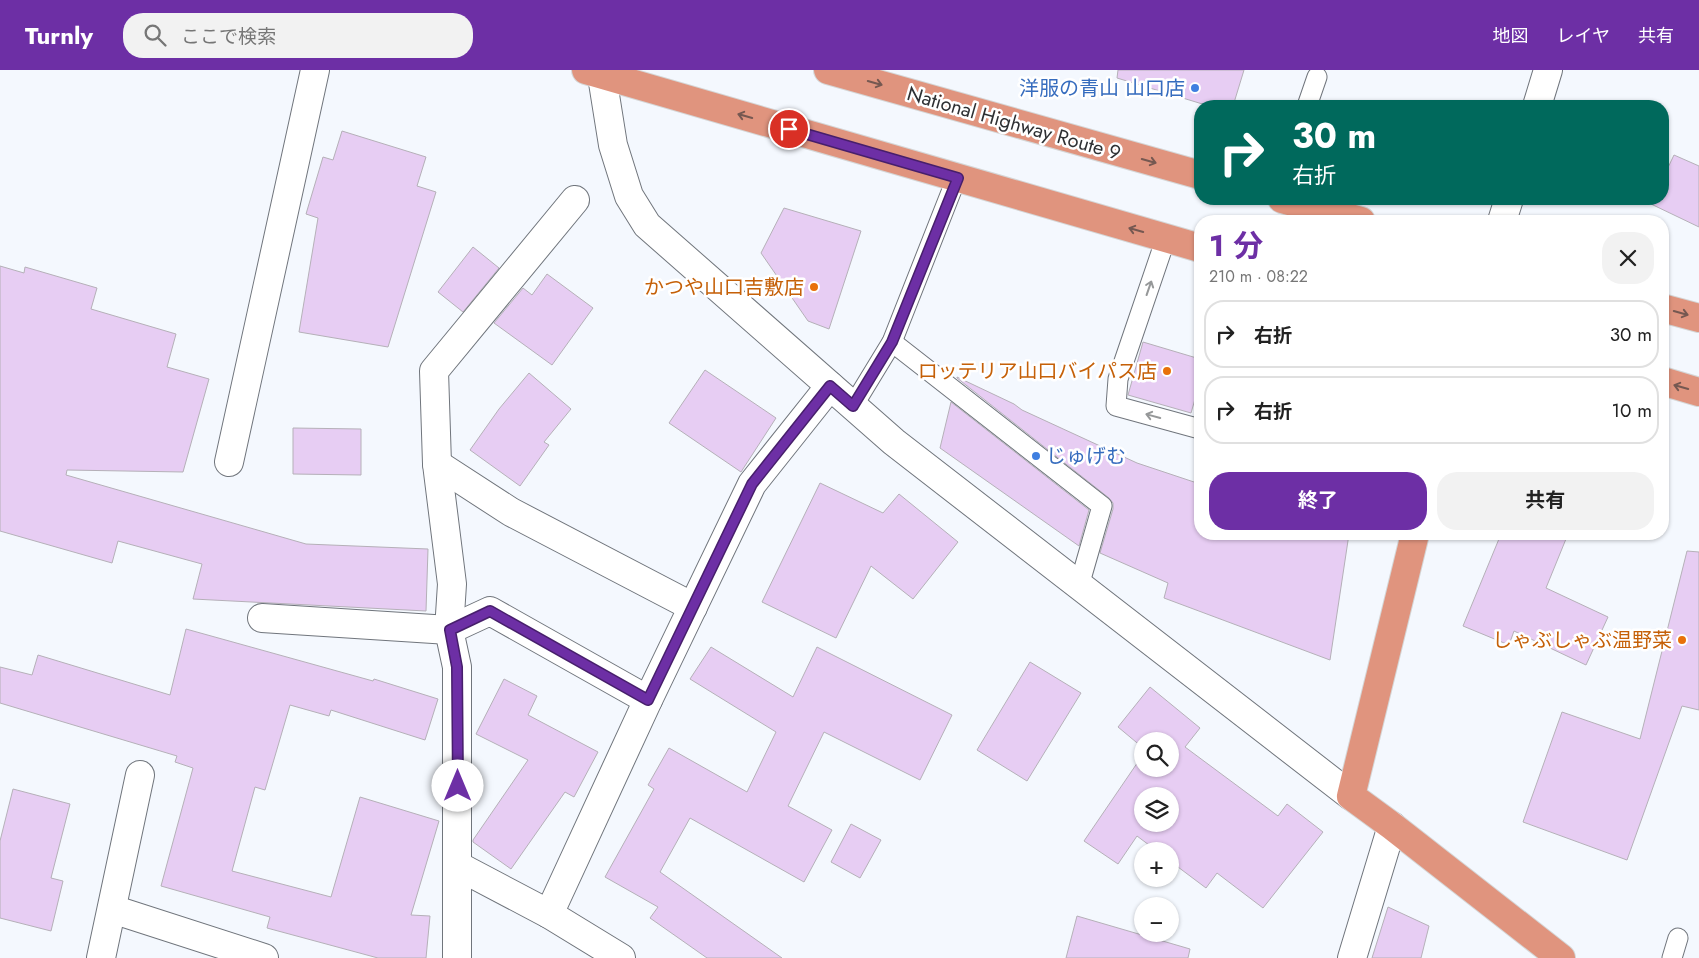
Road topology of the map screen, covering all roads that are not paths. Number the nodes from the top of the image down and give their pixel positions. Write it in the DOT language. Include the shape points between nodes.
graph roads {
  1 [pos="315,70"];
  2 [pos="828,70"];
  3 [pos="1548,70"];
  4 [pos="596,72"];
  5 [pos="1317,78"];
  6 [pos="1309,100"];
  7 [pos="1539,100"];
  8 [pos="1194,174"];
  9 [pos="958,178"];
  10 [pos="575,200"];
  11 [pos="1304,205"];
  12 [pos="1339,215"];
  13 [pos="1166,238"];
  14 [pos="1194,246"];
  15 [pos="1669,310"];
  16 [pos="1699,318"];
  17 [pos="892,342"];
  18 [pos="1669,383"];
  19 [pos="830,386"];
  20 [pos="1699,392"];
  21 [pos="853,406"];
  22 [pos="1194,427"];
  23 [pos="229,462"];
  24 [pos="437,464"];
  25 [pos="1414,540"];
  26 [pos="1079,586"];
  27 [pos="693,607"];
  28 [pos="262,618"];
  29 [pos="450,630"];
  30 [pos="648,700"];
  31 [pos="140,775"];
  32 [pos="1351,796"];
  33 [pos="1392,826"];
  34 [pos="458,866"];
  35 [pos="112,909"];
  36 [pos="549,914"];
  37 [pos="1678,938"];
  38 [pos="101,958"];
  39 [pos="264,958"];
  40 [pos="457,958"];
  41 [pos="621,958"];
  42 [pos="1352,958"];
  43 [pos="1561,958"];
  44 [pos="1672,958"];
  1 -- 23 [label="street"];
  2 -- 8 [label="highway, National Highway Route 9, one-way"];
  3 -- 7 [label="street"];
  9 -- 4 [label="highway, one-way"];
  4 -- 19 [label="street" via="629,196 647,225"];
  5 -- 6 [label="lane"];
  13 -- 9 [label="highway, one-way"];
  9 -- 17 [label="lane"];
  10 -- 24 [label="street" via="434,371"];
  11 -- 12 [label="highway"];
  13 -- 14 [label="highway"];
  22 -- 13 [label="lane, one-way" via="1116,406 1118,379"];
  15 -- 16 [label="highway, one-way"];
  17 -- 21 [label="lane"];
  17 -- 26 [label="lane" via="1102,506"];
  20 -- 18 [label="highway, one-way"];
  19 -- 21 [label="street"];
  19 -- 27 [label="street" via="752,484"];
  21 -- 26 [label="street" via="894,442"];
  24 -- 27 [label="street" via="511,512"];
  24 -- 29 [label="street" via="452,584"];
  25 -- 32 [label="highway"];
  26 -- 32 [label="street"];
  27 -- 30 [label="street"];
  28 -- 29 [label="street"];
  29 -- 30 [label="street" via="490,611"];
  29 -- 34 [label="street" via="457,667"];
  30 -- 36 [label="street"];
  31 -- 35 [label="street"];
  32 -- 33 [label="highway"];
  33 -- 42 [label="street"];
  33 -- 43 [label="highway"];
  34 -- 36 [label="street"];
  34 -- 40 [label="street"];
  35 -- 38 [label="street"];
  35 -- 39 [label="street"];
  36 -- 41 [label="street"];
  37 -- 44 [label="lane"];
}
